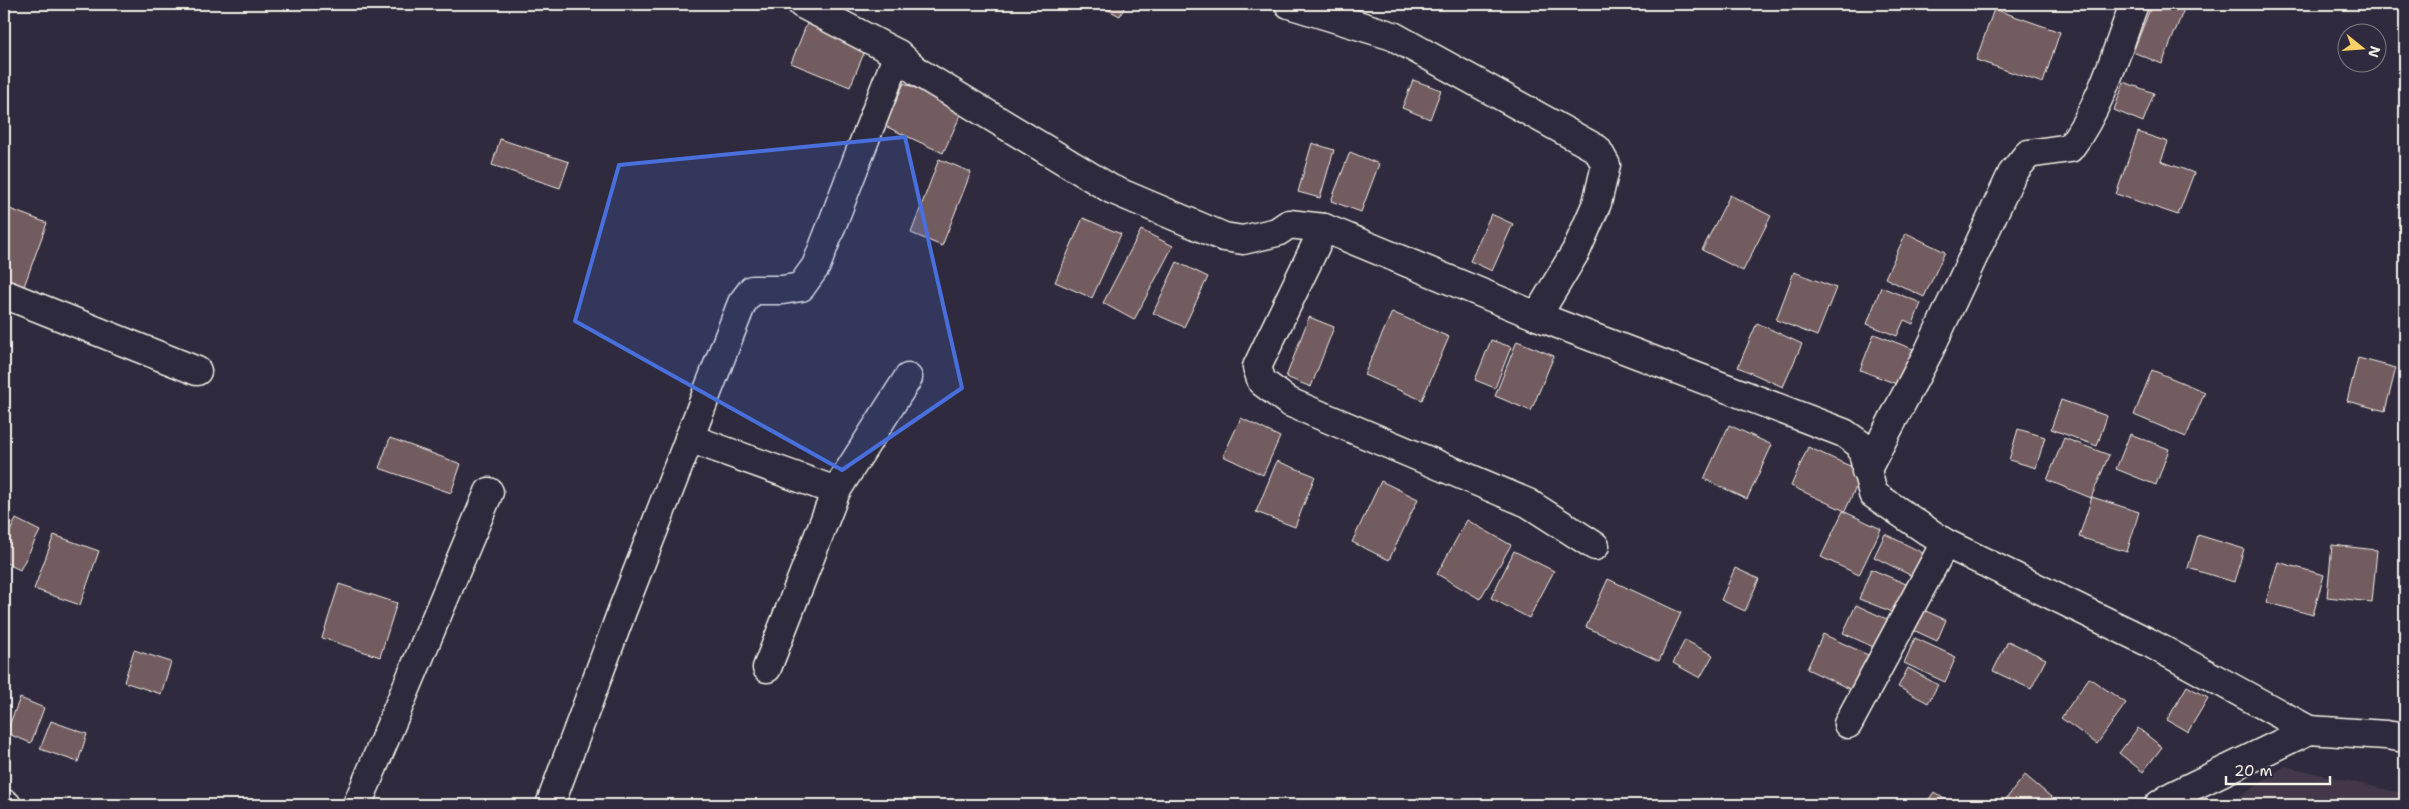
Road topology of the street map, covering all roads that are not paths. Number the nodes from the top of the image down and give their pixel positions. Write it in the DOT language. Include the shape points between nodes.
graph roads {
  1 [pos="802,4"];
  2 [pos="1289,4"];
  3 [pos="2134,4"];
  4 [pos="898,54"];
  5 [pos="1324,228"];
  6 [pos="4,294"];
  7 [pos="1537,316"];
  8 [pos="197,371"];
  9 [pos="908,378"];
  10 [pos="690,438"];
  11 [pos="1866,471"];
  12 [pos="836,491"];
  13 [pos="489,492"];
  14 [pos="1945,543"];
  15 [pos="1595,546"];
  16 [pos="766,668"];
  17 [pos="1848,724"];
  18 [pos="2310,730"];
  19 [pos="2405,738"];
  20 [pos="4,804"];
  21 [pos="7,805"];
  22 [pos="357,805"];
  23 [pos="550,805"];
  24 [pos="2159,805"];
  1 -- 4 [label="street"];
  2 -- 7 [label="street" via="1393,36 1597,148 1606,164 1597,203 1576,251"];
  3 -- 11 [label="street" via="2092,114 2079,136 2070,148 2028,154 2012,174 1929,351"];
  4 -- 5 [label="street" via="918,72 1111,189 1224,237 1243,240 1277,232 1288,224"];
  4 -- 10 [label="street" via="816,266 801,287 752,290 742,303"];
  5 -- 7 [label="street"];
  5 -- 15 [label="street" via="1257,367 1262,382 1289,402 1528,503"];
  6 -- 8 [label="street"];
  7 -- 11 [label="street" via="1844,433 1860,445"];
  9 -- 12 [label="street"];
  10 -- 12 [label="street"];
  10 -- 23 [label="street"];
  11 -- 14 [label="street" via="1873,494"];
  12 -- 16 [label="street"];
  13 -- 22 [label="street"];
  14 -- 17 [label="street"];
  14 -- 18 [label="street" via="2148,642"];
  18 -- 19 [label="street"];
  18 -- 24 [label="street"];
  20 -- 21 [label="street"];
}
